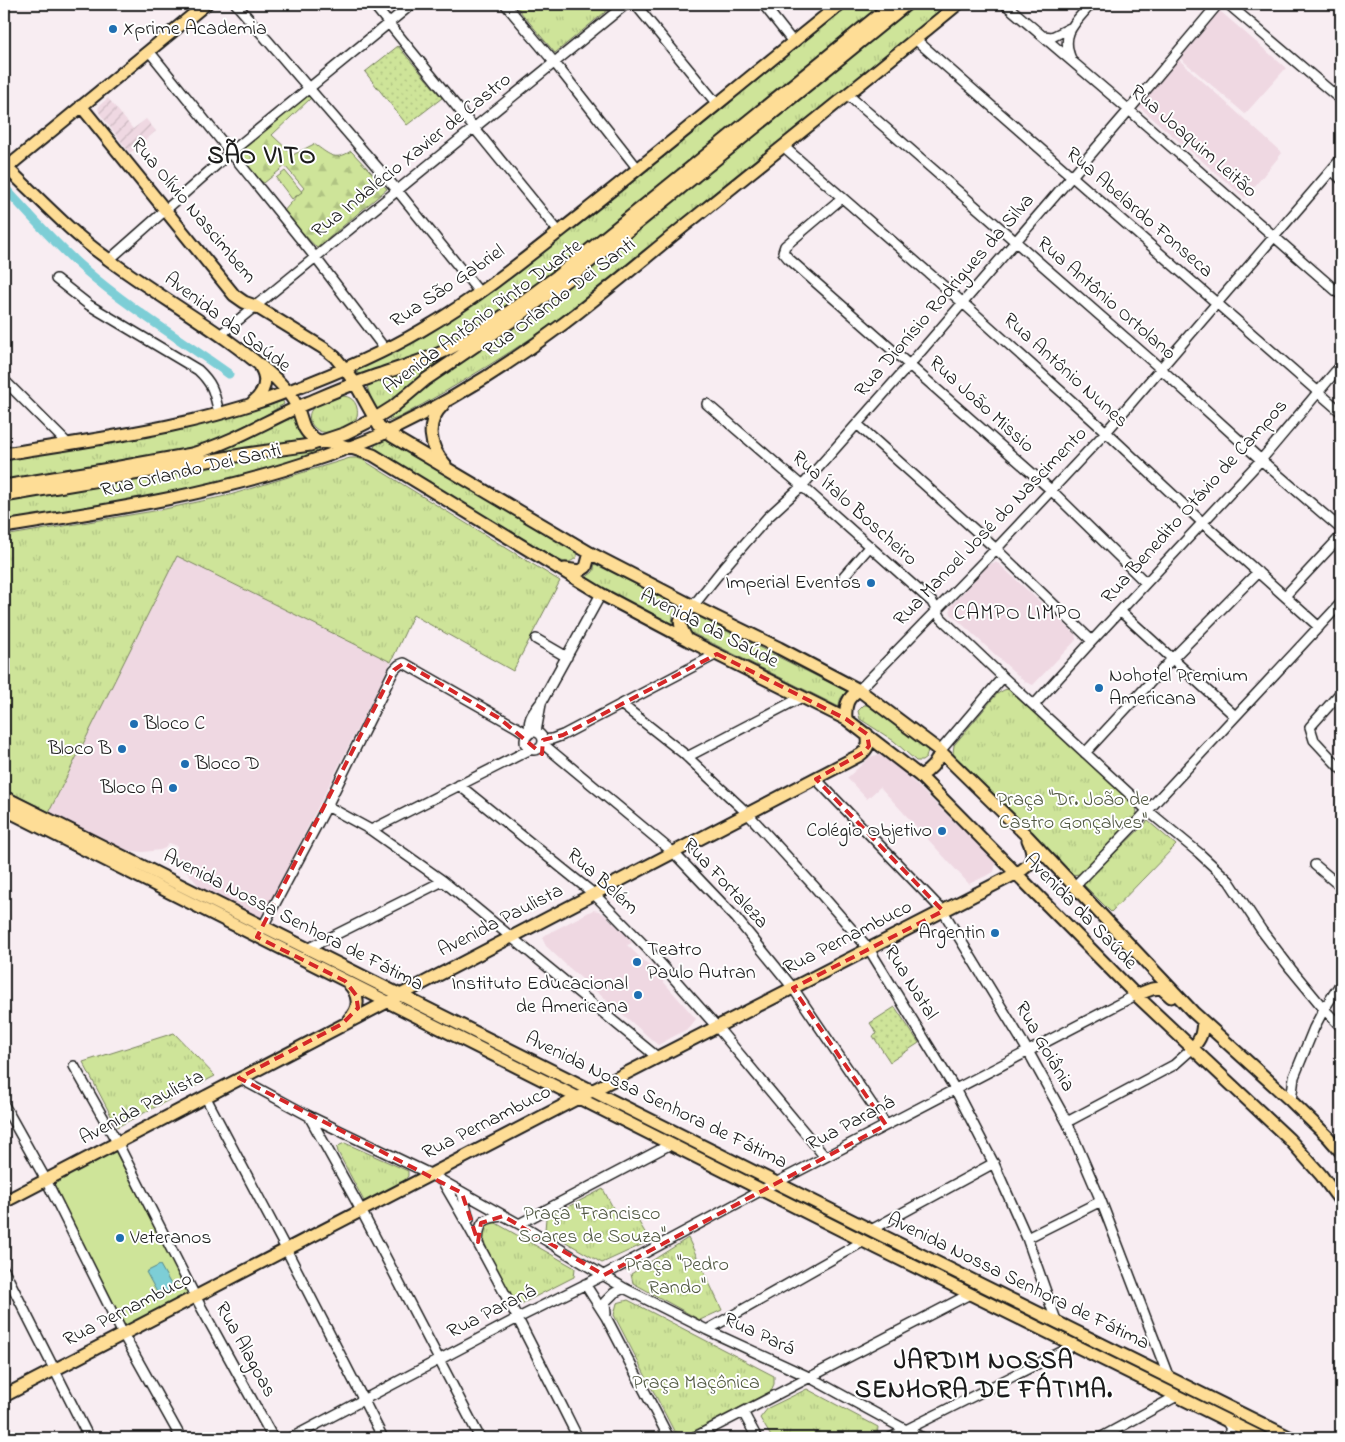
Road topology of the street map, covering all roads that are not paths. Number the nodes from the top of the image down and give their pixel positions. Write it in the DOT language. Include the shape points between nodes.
graph roads {
  1 [pos="206,4"];
  2 [pos="236,4"];
  3 [pos="373,4"];
  4 [pos="412,4"];
  5 [pos="505,4"];
  6 [pos="626,4"];
  7 [pos="635,4"];
  8 [pos="763,4"];
  9 [pos="840,4"];
  10 [pos="892,4"];
  11 [pos="908,4"];
  12 [pos="958,4"];
  13 [pos="1005,4"];
  14 [pos="1091,4"];
  15 [pos="1218,4"];
  16 [pos="1228,4"];
  17 [pos="389,23"];
  18 [pos="1070,28"];
  19 [pos="1043,36"];
  20 [pos="915,39"];
  21 [pos="793,42"];
  22 [pos="149,51"];
  23 [pos="1071,60"];
  24 [pos="554,62"];
  25 [pos="309,88"];
  26 [pos="848,95"];
  27 [pos="1341,100"];
  28 [pos="717,104"];
  29 [pos="81,106"];
  30 [pos="1129,110"];
  31 [pos="473,128"];
  32 [pos="783,146"];
  33 [pos="231,152"];
  34 [pos="1341,159"];
  35 [pos="5,169"];
  36 [pos="638,170"];
  37 [pos="1332,170"];
  38 [pos="1071,176"];
  39 [pos="1341,179"];
  40 [pos="397,190"];
  41 [pos="842,198"];
  42 [pos="166,210"];
  43 [pos="559,232"];
  44 [pos="1274,236"];
  45 [pos="1015,242"];
  46 [pos="315,257"];
  47 [pos="109,260"];
  48 [pos="56,279"];
  49 [pos="480,292"];
  50 [pos="1341,295"];
  51 [pos="963,303"];
  52 [pos="1217,303"];
  53 [pos="255,306"];
  54 [pos="220,335"];
  55 [pos="385,350"];
  56 [pos="910,364"];
  57 [pos="259,365"];
  58 [pos="1341,365"];
  59 [pos="344,368"];
  60 [pos="1161,369"];
  61 [pos="4,380"];
  62 [pos="355,383"];
  63 [pos="288,392"];
  64 [pos="1318,392"];
  65 [pos="450,398"];
  66 [pos="707,404"];
  67 [pos="248,406"];
  68 [pos="298,408"];
  69 [pos="1341,412"];
  70 [pos="220,413"];
  71 [pos="374,419"];
  72 [pos="857,424"];
  73 [pos="387,432"];
  74 [pos="1106,432"];
  75 [pos="321,441"];
  76 [pos="68,444"];
  77 [pos="349,448"];
  78 [pos="4,454"];
  79 [pos="1261,460"];
  80 [pos="452,470"];
  81 [pos="4,486"];
  82 [pos="802,486"];
  83 [pos="1051,490"];
  84 [pos="4,496"];
  85 [pos="1203,523"];
  86 [pos="4,527"];
  87 [pos="1341,529"];
  88 [pos="1341,536"];
  89 [pos="870,546"];
  90 [pos="996,549"];
  91 [pos="590,553"];
  92 [pos="558,567"];
  93 [pos="1258,572"];
  94 [pos="844,576"];
  95 [pos="1146,583"];
  96 [pos="601,594"];
  97 [pos="1285,596"];
  98 [pos="1341,603"];
  99 [pos="693,606"];
  100 [pos="937,610"];
  101 [pos="1120,611"];
  102 [pos="1319,627"];
  103 [pos="536,639"];
  104 [pos="688,640"];
  105 [pos="1092,641"];
  106 [pos="717,654"];
  107 [pos="566,657"];
  108 [pos="1172,660"];
  109 [pos="1003,677"];
  110 [pos="859,690"];
  111 [pos="1341,692"];
  112 [pos="802,696"];
  113 [pos="621,704"];
  114 [pos="1034,705"];
  115 [pos="1235,716"];
  116 [pos="846,719"];
  117 [pos="867,734"];
  118 [pos="534,740"];
  119 [pos="940,751"];
  120 [pos="1085,753"];
  121 [pos="688,757"];
  122 [pos="1341,769"];
  123 [pos="920,776"];
  124 [pos="816,779"];
  125 [pos="459,785"];
  126 [pos="4,797"];
  127 [pos="327,806"];
  128 [pos="4,809"];
  129 [pos="1147,810"];
  130 [pos="748,814"];
  131 [pos="372,830"];
  132 [pos="1027,836"];
  133 [pos="674,853"];
  134 [pos="1315,864"];
  135 [pos="1017,873"];
  136 [pos="443,881"];
  137 [pos="1074,886"];
  138 [pos="1341,887"];
  139 [pos="594,894"];
  140 [pos="943,911"];
  141 [pos="260,931"];
  142 [pos="510,937"];
  143 [pos="307,949"];
  144 [pos="869,949"];
  145 [pos="345,981"];
  146 [pos="1341,983"];
  147 [pos="793,988"];
  148 [pos="399,995"];
  149 [pos="1136,995"];
  150 [pos="386,1001"];
  151 [pos="1324,1008"];
  152 [pos="1193,1012"];
  153 [pos="1203,1021"];
  154 [pos="342,1024"];
  155 [pos="1341,1026"];
  156 [pos="717,1027"];
  157 [pos="1192,1049"];
  158 [pos="1028,1051"];
  159 [pos="657,1057"];
  160 [pos="74,1066"];
  161 [pos="1294,1076"];
  162 [pos="239,1078"];
  163 [pos="1276,1087"];
  164 [pos="955,1089"];
  165 [pos="592,1091"];
  166 [pos="205,1096"];
  167 [pos="578,1098"];
  168 [pos="1291,1101"];
  169 [pos="4,1105"];
  170 [pos="309,1116"];
  171 [pos="1067,1122"];
  172 [pos="886,1125"];
  173 [pos="117,1142"];
  174 [pos="670,1144"];
  175 [pos="1341,1152"];
  176 [pos="825,1157"];
  177 [pos="994,1163"];
  178 [pos="430,1174"];
  179 [pos="46,1180"];
  180 [pos="443,1182"];
  181 [pos="776,1182"];
  182 [pos="762,1190"];
  183 [pos="462,1193"];
  184 [pos="1101,1201"];
  185 [pos="4,1202"];
  186 [pos="1341,1202"];
  187 [pos="360,1210"];
  188 [pos="503,1216"];
  189 [pos="519,1224"];
  190 [pos="871,1230"];
  191 [pos="1027,1238"];
  192 [pos="864,1241"];
  193 [pos="478,1242"];
  194 [pos="286,1249"];
  195 [pos="4,1270"];
  196 [pos="604,1275"];
  197 [pos="585,1284"];
  198 [pos="624,1288"];
  199 [pos="970,1294"];
  200 [pos="196,1296"];
  201 [pos="606,1317"];
  202 [pos="518,1318"];
  203 [pos="1057,1323"];
  204 [pos="707,1330"];
  205 [pos="123,1334"];
  206 [pos="1075,1345"];
  207 [pos="438,1359"];
  208 [pos="54,1369"];
  209 [pos="809,1377"];
  210 [pos="1169,1378"];
  211 [pos="4,1396"];
  212 [pos="1178,1396"];
  213 [pos="362,1400"];
  214 [pos="1226,1405"];
  215 [pos="743,1412"];
  216 [pos="1210,1412"];
  217 [pos="1226,1420"];
  218 [pos="906,1430"];
  219 [pos="1106,1437"];
  220 [pos="1260,1437"];
  221 [pos="89,1438"];
  222 [pos="181,1438"];
  223 [pos="273,1438"];
  224 [pos="291,1438"];
  225 [pos="382,1438"];
  226 [pos="480,1438"];
  227 [pos="578,1438"];
  228 [pos="670,1438"];
  229 [pos="692,1438"];
  230 [pos="758,1438"];
  231 [pos="890,1438"];
  232 [pos="923,1438"];
  233 [pos="1230,1438"];
  234 [pos="1242,1438"];
  235 [pos="1291,1438"];
  1 -- 22 [label="main road"];
  2 -- 25 [label="street"];
  3 -- 17 [label="street"];
  4 -- 17 [label="street"];
  5 -- 24 [label="street"];
  6 -- 24 [label="street, Rua Indalécio Xavier de Castro"];
  7 -- 28 [label="street"];
  8 -- 21 [label="street"];
  9 -- 21 [label="main road, Rua São Gabriel"];
  10 -- 62 [label="main road, Avenida Antônio Pinto Duarte" via="556,277 498,319 434,356"];
  11 -- 71 [label="main road, Avenida Antônio Pinto Duarte" via="576,273"];
  12 -- 20 [label="main road, Rua Orlando Dei Santi"];
  13 -- 19 [label="street, Rua Joaquim Leitão"];
  14 -- 18 [label="street"];
  15 -- 30 [label="street, Rua Dionísio Rodrigues da Silva"];
  16 -- 27 [label="street"];
  17 -- 25 [label="street"];
  17 -- 31 [label="street"];
  18 -- 19 [label="street" via="1052,37"];
  18 -- 23 [label="street" via="1067,49"];
  19 -- 23 [label="street, Rua Joaquim Leitão"];
  20 -- 26 [label="main road, Rua Orlando Dei Santi"];
  20 -- 38 [label="street, Rua Abelardo Fonseca"];
  21 -- 28 [label="main road, Rua São Gabriel"];
  22 -- 29 [label="main road"];
  22 -- 33 [label="street"];
  23 -- 30 [label="street, Rua Joaquim Leitão"];
  24 -- 31 [label="street, Rua Indalécio Xavier de Castro"];
  24 -- 36 [label="street"];
  25 -- 33 [label="street"];
  25 -- 40 [label="street"];
  26 -- 32 [label="main road, Rua Orlando Dei Santi"];
  26 -- 45 [label="street, Rua Antônio Ortolano"];
  28 -- 36 [label="main road, Rua São Gabriel"];
  29 -- 35 [label="main road"];
  29 -- 42 [label="main road, Rua Olívio Nascimbem"];
  30 -- 38 [label="street, Rua Dionísio Rodrigues da Silva"];
  30 -- 44 [label="street, Rua Joaquim Leitão"];
  31 -- 40 [label="street, Rua Indalécio Xavier de Castro"];
  31 -- 43 [label="street"];
  32 -- 41 [label="street, Rua Antônio Nunes"];
  32 -- 65 [label="main road, Rua Orlando Dei Santi" via="561,325"];
  33 -- 42 [label="street"];
  33 -- 46 [label="street"];
  34 -- 37 [label="street, Rua Manoel José do Nascimento"];
  35 -- 47 [label="main road, Avenida da Saúde" via="84,242"];
  36 -- 43 [label="main road, Rua São Gabriel"];
  37 -- 39 [label="street"];
  37 -- 44 [label="street, Rua Manoel José do Nascimento"];
  38 -- 45 [label="street, Rua Dionísio Rodrigues da Silva"];
  38 -- 52 [label="street, Rua Abelardo Fonseca"];
  40 -- 46 [label="street, Rua Indalécio Xavier de Castro"];
  40 -- 49 [label="street"];
  41 -- 51 [label="street, Rua Antônio Nunes"];
  41 -- 56 [label="street, Rua João Missio" via="785,246 783,252"];
  42 -- 47 [label="street"];
  42 -- 53 [label="main road, Rua Olívio Nascimbem" via="234,296"];
  43 -- 49 [label="main road, Rua São Gabriel"];
  44 -- 50 [label="street, Rua Joaquim Leitão"];
  44 -- 52 [label="street, Rua Manoel José do Nascimento"];
  45 -- 51 [label="street, Rua Dionísio Rodrigues da Silva"];
  45 -- 60 [label="street, Rua Antônio Ortolano"];
  46 -- 53 [label="street, Rua Indalécio Xavier de Castro"];
  46 -- 55 [label="street"];
  47 -- 54 [label="main road, Avenida da Saúde"];
  48 -- 70 [label="street" via="89,306 198,370 213,387"];
  49 -- 55 [label="main road, Rua São Gabriel"];
  51 -- 56 [label="street, Rua Dionísio Rodrigues da Silva"];
  51 -- 74 [label="street, Rua Antônio Nunes"];
  52 -- 60 [label="street, Rua Manoel José do Nascimento"];
  52 -- 64 [label="street, Rua Abelardo Fonseca"];
  53 -- 54 [label="street, Rua Indalécio Xavier de Castro"];
  53 -- 59 [label="main road, Rua Olívio Nascimbem" via="325,349"];
  54 -- 57 [label="main road, Avenida da Saúde"];
  55 -- 59 [label="main road, Rua São Gabriel"];
  56 -- 72 [label="street, Rua Dionísio Rodrigues da Silva"];
  56 -- 83 [label="street, Rua João Missio"];
  57 -- 63 [label="main road, Avenida da Saúde"];
  57 -- 67 [label="main road" via="265,386"];
  58 -- 64 [label="street, Rua Benedito Otávio de Campos"];
  59 -- 62 [label="main road, Rua Olívio Nascimbem"];
  59 -- 63 [label="main road, Rua São Gabriel"];
  60 -- 74 [label="street, Rua Manoel José do Nascimento"];
  60 -- 79 [label="street, Rua Antônio Ortolano"];
  61 -- 76 [label="street"];
  62 -- 68 [label="main road, Avenida Antônio Pinto Duarte"];
  62 -- 71 [label="main road, Avenida da Saúde"];
  63 -- 67 [label="main road, Rua São Gabriel"];
  63 -- 68 [label="main road, Avenida da Saúde"];
  64 -- 69 [label="street, Rua Abelardo Fonseca"];
  64 -- 79 [label="street, Rua Benedito Otávio de Campos"];
  65 -- 73 [label="main road, Rua Orlando Dei Santi"];
  65 -- 80 [label="main road" via="437,410 431,434 437,453"];
  66 -- 82 [label="street, Rua Ítalo Boscheiro"];
  67 -- 70 [label="main road, Rua São Gabriel"];
  68 -- 75 [label="main road, Avenida da Saúde" via="306,431"];
  68 -- 81 [label="main road, Avenida Antônio Pinto Duarte" via="228,442 192,454"];
  70 -- 76 [label="main road, Rua São Gabriel"];
  71 -- 73 [label="main road, Avenida da Saúde"];
  71 -- 75 [label="main road, Avenida Antônio Pinto Duarte"];
  72 -- 82 [label="street, Rua Dionísio Rodrigues da Silva"];
  72 -- 90 [label="street"];
  73 -- 77 [label="main road, Rua Orlando Dei Santi"];
  73 -- 80 [label="main road, Avenida da Saúde"];
  74 -- 83 [label="street, Rua Manoel José do Nascimento"];
  74 -- 85 [label="street, Rua Antônio Nunes"];
  75 -- 77 [label="main road, Avenida da Saúde"];
  75 -- 84 [label="main road, Avenida Antônio Pinto Duarte"];
  76 -- 78 [label="main road, Rua São Gabriel"];
  77 -- 86 [label="main road, Rua Orlando Dei Santi" via="227,486 156,502"];
  77 -- 92 [label="main road, Avenida da Saúde" via="373,455"];
  79 -- 85 [label="street, Rua Benedito Otávio de Campos"];
  79 -- 87 [label="street, Rua Antônio Ortolano"];
  80 -- 91 [label="main road, Avenida da Saúde"];
  82 -- 89 [label="street, Rua Ítalo Boscheiro"];
  82 -- 99 [label="street, Rua Dionísio Rodrigues da Silva" via="773,512"];
  83 -- 90 [label="street, Rua Manoel José do Nascimento"];
  83 -- 95 [label="street, Rua João Missio"];
  85 -- 93 [label="street, Rua Antônio Nunes"];
  85 -- 95 [label="street, Rua Benedito Otávio de Campos"];
  88 -- 97 [label="street"];
  89 -- 94 [label="street"];
  89 -- 100 [label="street, Rua Ítalo Boscheiro"];
  90 -- 100 [label="street, Rua Manoel José do Nascimento"];
  90 -- 105 [label="street"];
  91 -- 92 [label="main road" via="586,567 580,570"];
  91 -- 99 [label="main road, Avenida da Saúde"];
  92 -- 96 [label="main road, Avenida da Saúde"];
  93 -- 97 [label="street, Rua Antônio Nunes"];
  93 -- 108 [label="street"];
  95 -- 101 [label="street, Rua Benedito Otávio de Campos"];
  96 -- 104 [label="main road, Avenida da Saúde"];
  96 -- 107 [label="street"];
  97 -- 102 [label="street, Rua Antônio Nunes"];
  98 -- 102 [label="street"];
  99 -- 104 [label="main road" via="680,617 681,630"];
  99 -- 110 [label="main road, Avenida da Saúde"];
  100 -- 109 [label="street, Rua Ítalo Boscheiro" via="941,618"];
  100 -- 110 [label="street, Rua Manoel José do Nascimento"];
  101 -- 105 [label="street, Rua Benedito Otávio de Campos"];
  101 -- 108 [label="street"];
  102 -- 115 [label="street"];
  103 -- 107 [label="street"];
  104 -- 106 [label="main road, Avenida da Saúde"];
  105 -- 114 [label="street, Rua Benedito Otávio de Campos"];
  106 -- 112 [label="main road, Avenida da Saúde"];
  106 -- 113 [label="street"];
  107 -- 118 [label="street" via="529,720"];
  108 -- 115 [label="street"];
  108 -- 120 [label="street"];
  109 -- 114 [label="street, Rua Ítalo Boscheiro"];
  109 -- 119 [label="street"];
  110 -- 116 [label="main road" via="846,703"];
  110 -- 119 [label="main road, Avenida da Saúde"];
  111 -- 122 [label="street" via="1310,727 1314,740"];
  112 -- 116 [label="main road, Avenida da Saúde"];
  112 -- 121 [label="street"];
  113 -- 118 [label="street" via="557,738"];
  113 -- 121 [label="street, Rua Natal"];
  114 -- 120 [label="street, Rua Ítalo Boscheiro"];
  115 -- 129 [label="street"];
  116 -- 117 [label="main road, Avenida da Saúde"];
  117 -- 123 [label="main road, Avenida da Saúde"];
  117 -- 124 [label="main road, Avenida Paulista" via="869,746 864,752"];
  118 -- 125 [label="street" via="503,763"];
  118 -- 127 [label="street, Rua Fortaleza" via="404,663 394,670"];
  118 -- 133 [label="street, Rua Fortaleza"];
  119 -- 123 [label="main road" via="934,766"];
  119 -- 132 [label="main road, Avenida da Saúde"];
  120 -- 129 [label="street, Rua Ítalo Boscheiro"];
  121 -- 130 [label="street, Rua Natal"];
  123 -- 135 [label="main road, Avenida da Saúde"];
  124 -- 130 [label="main road, Avenida Paulista"];
  124 -- 140 [label="street, Rua Goiânia"];
  125 -- 131 [label="street"];
  125 -- 139 [label="street, Rua Belém"];
  126 -- 141 [label="main road, Avenida Nossa Senhora de Fátima"];
  127 -- 131 [label="street"];
  127 -- 141 [label="street"];
  128 -- 141 [label="main road, Avenida Nossa Senhora de Fátima"];
  129 -- 137 [label="street"];
  129 -- 151 [label="street, Rua Ítalo Boscheiro" via="1199,852 1229,882 1262,932"];
  130 -- 133 [label="main road, Avenida Paulista"];
  130 -- 144 [label="street, Rua Natal"];
  131 -- 136 [label="street"];
  132 -- 135 [label="main road" via="1032,860"];
  132 -- 137 [label="main road, Avenida da Saúde"];
  133 -- 139 [label="main road, Avenida Paulista"];
  133 -- 147 [label="street, Rua Fortaleza" via="736,918"];
  134 -- 138 [label="street"];
  135 -- 140 [label="main road, Rua Pernambuco"];
  135 -- 149 [label="main road, Avenida da Saúde"];
  136 -- 142 [label="street"];
  136 -- 143 [label="street"];
  137 -- 152 [label="main road, Avenida da Saúde"];
  139 -- 142 [label="main road, Avenida Paulista"];
  139 -- 156 [label="street, Rua Belém"];
  140 -- 144 [label="main road, Rua Pernambuco"];
  140 -- 158 [label="street, Rua Goiânia"];
  141 -- 143 [label="main road, Avenida Nossa Senhora de Fátima"];
  141 -- 145 [label="main road, Avenida Nossa Senhora de Fátima"];
  142 -- 148 [label="main road, Avenida Paulista"];
  142 -- 159 [label="street"];
  143 -- 148 [label="main road, Avenida Nossa Senhora de Fátima"];
  144 -- 147 [label="main road, Rua Pernambuco"];
  144 -- 164 [label="street, Rua Natal"];
  145 -- 150 [label="main road, Avenida Nossa Senhora de Fátima"];
  145 -- 154 [label="main road" via="352,987 358,1008"];
  146 -- 151 [label="street"];
  147 -- 156 [label="main road, Rua Pernambuco"];
  147 -- 172 [label="street, Rua Fortaleza"];
  148 -- 150 [label="main road, Avenida Paulista"];
  148 -- 165 [label="main road, Avenida Nossa Senhora de Fátima"];
  149 -- 152 [label="main road" via="1161,988 1186,1010"];
  149 -- 157 [label="main road, Avenida da Saúde"];
  149 -- 158 [label="street, Rua Paraná"];
  150 -- 154 [label="main road, Avenida Paulista"];
  150 -- 167 [label="main road, Avenida Nossa Senhora de Fátima"];
  151 -- 155 [label="street, Rua Ítalo Boscheiro"];
  151 -- 161 [label="street"];
  152 -- 153 [label="main road, Avenida da Saúde"];
  153 -- 157 [label="main road" via="1202,1035"];
  153 -- 163 [label="main road, Avenida da Saúde"];
  154 -- 162 [label="main road, Avenida Paulista"];
  156 -- 159 [label="main road, Rua Pernambuco"];
  156 -- 176 [label="street, Rua Belém"];
  157 -- 171 [label="street" via="1174,1065"];
  157 -- 186 [label="main road, Avenida da Saúde" via="1289,1139"];
  158 -- 164 [label="street, Rua Paraná"];
  158 -- 171 [label="street, Rua Goiânia"];
  159 -- 165 [label="main road, Rua Pernambuco"];
  160 -- 173 [label="street, Rua Alagoas"];
  161 -- 163 [label="street" via="1286,1086"];
  161 -- 168 [label="street"];
  162 -- 166 [label="main road, Avenida Paulista"];
  162 -- 170 [label="street, Rua Pará"];
  163 -- 168 [label="main road, Avenida da Saúde"];
  164 -- 172 [label="street, Rua Paraná"];
  164 -- 177 [label="street, Rua Natal"];
  165 -- 167 [label="main road, Rua Pernambuco"];
  165 -- 181 [label="main road, Avenida Nossa Senhora de Fátima"];
  166 -- 173 [label="main road, Avenida Paulista"];
  166 -- 194 [label="street"];
  167 -- 174 [label="main road, Avenida Nossa Senhora de Fátima"];
  167 -- 178 [label="main road, Rua Pernambuco"];
  168 -- 175 [label="main road, Avenida da Saúde"];
  169 -- 179 [label="street"];
  170 -- 178 [label="street, Rua Pará"];
  170 -- 187 [label="street"];
  171 -- 184 [label="street, Rua Goiânia"];
  172 -- 176 [label="street, Rua Paraná"];
  173 -- 179 [label="main road, Avenida Paulista"];
  173 -- 200 [label="street, Rua Alagoas"];
  174 -- 182 [label="main road, Avenida Nossa Senhora de Fátima"];
  174 -- 189 [label="street"];
  176 -- 181 [label="street, Rua Paraná"];
  177 -- 190 [label="street"];
  177 -- 191 [label="street, Rua Natal"];
  178 -- 180 [label="street, Rua Pará"];
  178 -- 187 [label="main road, Rua Pernambuco"];
  179 -- 185 [label="main road, Avenida Paulista"];
  179 -- 205 [label="street"];
  180 -- 183 [label="street, Rua Pará"];
  180 -- 193 [label="street"];
  181 -- 182 [label="street, Rua Paraná"];
  181 -- 190 [label="main road, Avenida Nossa Senhora de Fátima"];
  182 -- 192 [label="main road, Avenida Nossa Senhora de Fátima"];
  182 -- 196 [label="street, Rua Paraná"];
  183 -- 188 [label="street, Rua Pará"];
  183 -- 193 [label="street"];
  184 -- 191 [label="street"];
  184 -- 210 [label="street, Rua Goiânia"];
  187 -- 194 [label="main road, Rua Pernambuco"];
  187 -- 207 [label="street"];
  188 -- 189 [label="street, Rua Pará"];
  188 -- 193 [label="street" via="481,1223"];
  189 -- 196 [label="street, Rua Pará"];
  190 -- 203 [label="main road, Avenida Nossa Senhora de Fátima"];
  191 -- 203 [label="street, Rua Natal"];
  192 -- 199 [label="main road, Avenida Nossa Senhora de Fátima"];
  192 -- 204 [label="street"];
  193 -- 202 [label="street"];
  194 -- 200 [label="main road, Rua Pernambuco"];
  194 -- 213 [label="street"];
  195 -- 208 [label="street"];
  196 -- 197 [label="street, Rua Paraná"];
  196 -- 198 [label="street, Rua Pará"];
  197 -- 201 [label="street"];
  197 -- 202 [label="street, Rua Paraná"];
  198 -- 201 [label="street" via="605,1302"];
  198 -- 204 [label="street, Rua Pará"];
  199 -- 206 [label="main road, Avenida Nossa Senhora de Fátima"];
  199 -- 209 [label="street"];
  200 -- 205 [label="main road, Rua Pernambuco"];
  200 -- 223 [label="street, Rua Alagoas"];
  201 -- 228 [label="street"];
  202 -- 207 [label="street, Rua Paraná"];
  202 -- 227 [label="street"];
  203 -- 210 [label="main road, Avenida Nossa Senhora de Fátima"];
  204 -- 209 [label="street, Rua Pará"];
  205 -- 208 [label="main road, Rua Pernambuco"];
  205 -- 222 [label="street"];
  206 -- 212 [label="main road, Avenida Nossa Senhora de Fátima"];
  206 -- 218 [label="street"];
  207 -- 213 [label="street, Rua Paraná"];
  207 -- 226 [label="street"];
  208 -- 211 [label="main road, Rua Pernambuco"];
  208 -- 221 [label="street"];
  209 -- 215 [label="street"];
  209 -- 218 [label="street, Rua Pará"];
  210 -- 214 [label="main road, Avenida Nossa Senhora de Fátima"];
  212 -- 216 [label="main road, Avenida Nossa Senhora de Fátima"];
  212 -- 219 [label="street"];
  213 -- 224 [label="street, Rua Paraná"];
  213 -- 225 [label="street"];
  214 -- 216 [label="main road" via="1220,1412"];
  214 -- 235 [label="main road, Avenida Nossa Senhora de Fátima"];
  215 -- 229 [label="street"];
  215 -- 230 [label="street"];
  216 -- 217 [label="main road, Avenida Nossa Senhora de Fátima"];
  217 -- 220 [label="main road, Avenida Nossa Senhora de Fátima"];
  217 -- 233 [label="street"];
  218 -- 231 [label="street"];
  218 -- 232 [label="street, Rua Pará"];
  220 -- 234 [label="street"];
}
